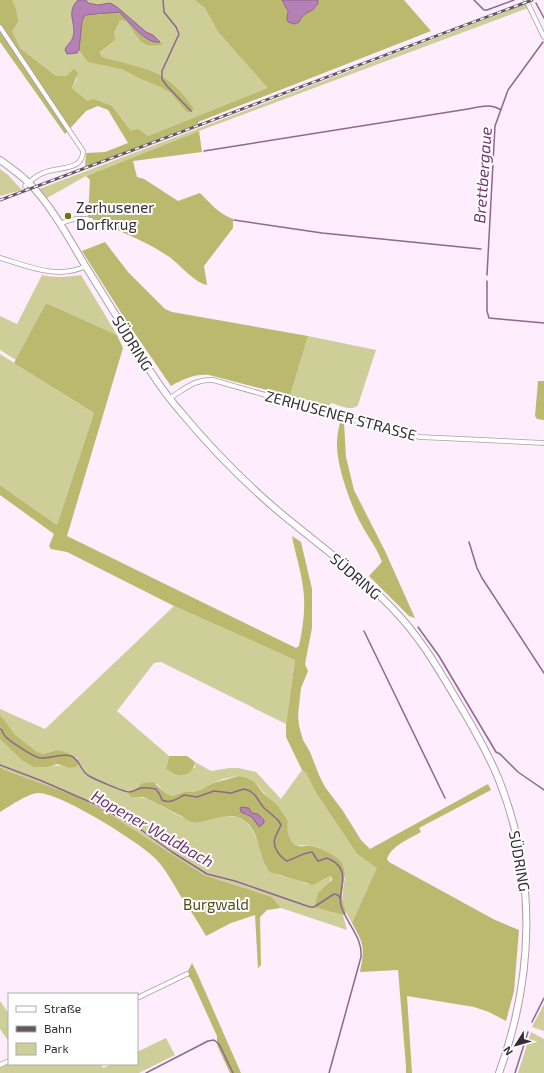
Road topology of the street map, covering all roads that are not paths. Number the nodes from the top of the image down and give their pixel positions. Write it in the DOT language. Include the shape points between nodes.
graph roads {
  1 [pos="526,0"];
  2 [pos="0,27"];
  3 [pos="544,37"];
  4 [pos="0,160"];
  5 [pos="26,184"];
  6 [pos="90,220"];
  7 [pos="60,224"];
  8 [pos="0,258"];
  9 [pos="86,266"];
  10 [pos="170,398"];
  11 [pos="544,443"];
  12 [pos="187,974"];
  13 [pos="138,998"];
  14 [pos="499,1073"];
  1 -- 3 [label="street"];
  2 -- 5 [label="street" via="83,151 83,157 78,164 43,172"];
  4 -- 5 [label="main road, SÜDRING"];
  5 -- 7 [label="main road, SÜDRING" via="42,198"];
  6 -- 7 [label="street" via="73,219"];
  7 -- 9 [label="main road, SÜDRING"];
  8 -- 9 [label="street" via="50,272 67,272"];
  9 -- 10 [label="main road, SÜDRING" via="147,367"];
  10 -- 11 [label="street, ZERHUSENER STRASSE" via="192,383 213,380 412,435"];
  10 -- 14 [label="main road, SÜDRING" via="252,488 367,584 402,619 431,656 489,758 500,782 513,824 523,863 527,904 527,945 521,996"];
  12 -- 13 [label="street"];
}
